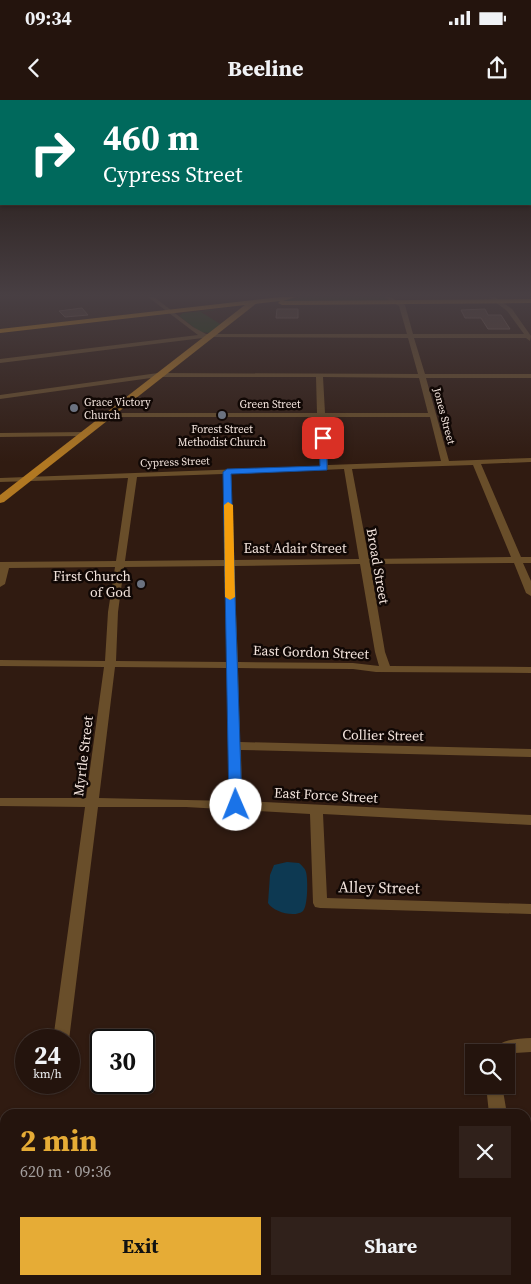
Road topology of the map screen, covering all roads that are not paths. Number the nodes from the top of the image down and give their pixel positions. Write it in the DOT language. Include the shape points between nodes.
graph roads {
  1 [pos="70,352"];
  2 [pos="186,352"];
  3 [pos="415,352"];
  4 [pos="0,361"];
  5 [pos="158,375"];
  6 [pos="319,375"];
  7 [pos="421,376"];
  8 [pos="531,376"];
  9 [pos="0,397"];
  10 [pos="107,415"];
  11 [pos="321,415"];
  12 [pos="432,415"];
  13 [pos="82,434"];
  14 [pos="0,435"];
  15 [pos="531,460"];
  16 [pos="476,462"];
  17 [pos="446,464"];
  18 [pos="348,467"];
  19 [pos="324,468"];
  20 [pos="227,472"];
  21 [pos="133,475"];
  22 [pos="25,479"];
  23 [pos="0,480"];
  24 [pos="0,500"];
  25 [pos="518,560"];
  26 [pos="531,560"];
  27 [pos="363,561"];
  28 [pos="229,562"];
  29 [pos="120,564"];
  30 [pos="3,565"];
  31 [pos="0,584"];
  32 [pos="531,592"];
  33 [pos="0,663"];
  34 [pos="110,664"];
  35 [pos="233,665"];
  36 [pos="386,669"];
  37 [pos="531,670"];
  38 [pos="235,746"];
  39 [pos="531,753"];
  40 [pos="0,802"];
  41 [pos="92,804"];
  42 [pos="236,805"];
  43 [pos="316,810"];
  44 [pos="531,820"];
  45 [pos="531,909"];
  46 [pos="62,1029"];
  47 [pos="531,1045"];
  48 [pos="515,1048"];
  49 [pos="495,1094"];
  50 [pos="497,1109"];
  1 -- 4 [label="street"];
  2 -- 5 [label="main road"];
  3 -- 7 [label="street, Jones Street"];
  5 -- 6 [label="street"];
  5 -- 9 [label="street"];
  5 -- 10 [label="main road"];
  6 -- 7 [label="street"];
  6 -- 11 [label="street"];
  7 -- 8 [label="street"];
  7 -- 12 [label="street, Jones Street"];
  10 -- 11 [label="street, Green Street"];
  10 -- 13 [label="main road"];
  11 -- 12 [label="street, Green Street"];
  11 -- 19 [label="street"];
  12 -- 17 [label="street, Jones Street"];
  13 -- 14 [label="street"];
  13 -- 22 [label="main road"];
  15 -- 16 [label="street, Cypress Street"];
  16 -- 17 [label="street, Cypress Street"];
  16 -- 25 [label="street"];
  17 -- 18 [label="street, Cypress Street"];
  18 -- 19 [label="street, Cypress Street"];
  18 -- 27 [label="street, Broad Street"];
  19 -- 20 [label="street, Cypress Street"];
  20 -- 21 [label="street, Cypress Street"];
  20 -- 28 [label="street"];
  21 -- 22 [label="street, Cypress Street"];
  21 -- 29 [label="street, Myrtle Street"];
  22 -- 23 [label="street, Cypress Street"];
  22 -- 24 [label="main road"];
  25 -- 26 [label="street, East Adair Street"];
  25 -- 27 [label="street, East Adair Street"];
  25 -- 32 [label="street"];
  27 -- 28 [label="street, East Adair Street"];
  27 -- 36 [label="street, Broad Street"];
  28 -- 29 [label="street, East Adair Street"];
  28 -- 35 [label="street"];
  29 -- 30 [label="street, East Adair Street"];
  29 -- 34 [label="street, Myrtle Street"];
  30 -- 31 [label="street"];
  33 -- 34 [label="street, East Gordon Street"];
  34 -- 35 [label="street, East Gordon Street"];
  34 -- 41 [label="street, Myrtle Street"];
  35 -- 36 [label="street, East Gordon Street"];
  35 -- 38 [label="street"];
  36 -- 37 [label="street, East Gordon Street"];
  38 -- 39 [label="street, Collier Street"];
  38 -- 42 [label="street"];
  40 -- 41 [label="street, East Force Street"];
  41 -- 42 [label="street, East Force Street"];
  41 -- 46 [label="street, Myrtle Street"];
  42 -- 43 [label="street, East Force Street"];
  43 -- 44 [label="street, East Force Street"];
  43 -- 45 [label="street, Alley Street" via="320,903"];
  47 -- 48 [label="street"];
  49 -- 50 [label="street"];
}
